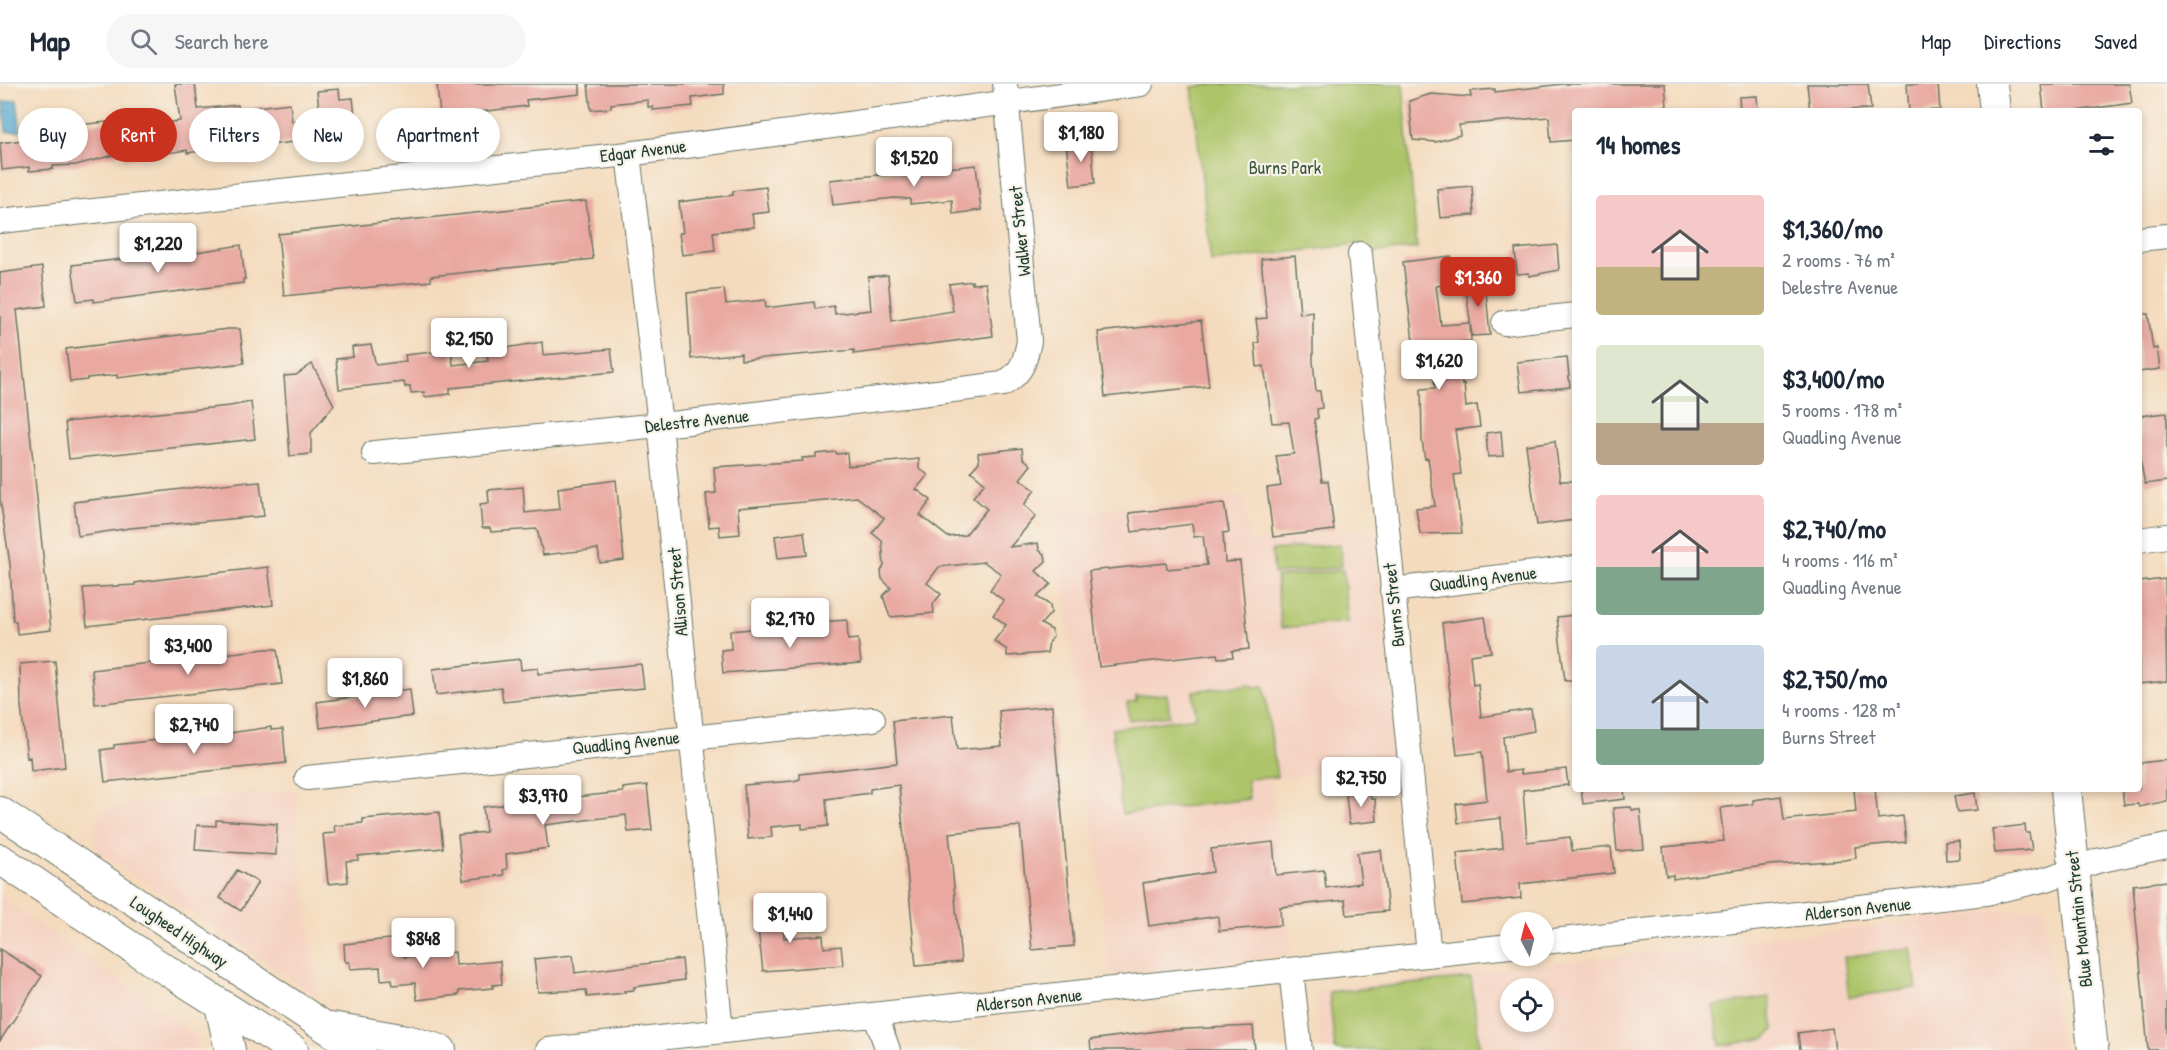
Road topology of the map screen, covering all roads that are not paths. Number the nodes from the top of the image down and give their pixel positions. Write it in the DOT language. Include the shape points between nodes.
graph roads {
  1 [pos="1140,84"];
  2 [pos="1992,84"];
  3 [pos="1006,94"];
  4 [pos="1995,108"];
  5 [pos="628,154"];
  6 [pos="0,222"];
  7 [pos="2167,236"];
  8 [pos="2142,239"];
  9 [pos="1360,254"];
  10 [pos="1572,315"];
  11 [pos="1504,323"];
  12 [pos="1018,375"];
  13 [pos="660,424"];
  14 [pos="374,453"];
  15 [pos="2167,536"];
  16 [pos="2142,540"];
  17 [pos="1572,568"];
  18 [pos="1392,590"];
  19 [pos="873,718"];
  20 [pos="691,736"];
  21 [pos="308,778"];
  22 [pos="2066,792"];
  23 [pos="0,812"];
  24 [pos="2167,846"];
  25 [pos="0,859"];
  26 [pos="2074,871"];
  27 [pos="1554,941"];
  28 [pos="1500,947"];
  29 [pos="1429,955"];
  30 [pos="1291,970"];
  31 [pos="220,1005"];
  32 [pos="876,1017"];
  33 [pos="321,1025"];
  34 [pos="721,1031"];
  35 [pos="227,1048"];
  36 [pos="294,1050"];
  37 [pos="360,1050"];
  38 [pos="441,1050"];
  39 [pos="548,1050"];
  40 [pos="888,1050"];
  41 [pos="1300,1050"];
  42 [pos="2093,1050"];
  1 -- 3 [label="street, Edgar Avenue"];
  2 -- 4 [label="main road"];
  3 -- 5 [label="street, Edgar Avenue"];
  3 -- 12 [label="street, Walker Street" via="1029,321 1027,355"];
  5 -- 6 [label="street, Edgar Avenue"];
  5 -- 13 [label="street, Allison Street"];
  7 -- 8 [label="street"];
  9 -- 18 [label="street, Burns Street"];
  10 -- 11 [label="street"];
  12 -- 13 [label="street, Delestre Avenue" via="985,388"];
  13 -- 14 [label="street, Delestre Avenue"];
  13 -- 20 [label="street, Allison Street"];
  15 -- 16 [label="street"];
  17 -- 18 [label="street, Quadling Avenue"];
  18 -- 29 [label="street, Burns Street"];
  19 -- 20 [label="street, Quadling Avenue"];
  20 -- 21 [label="street, Quadling Avenue"];
  20 -- 34 [label="street, Allison Street"];
  22 -- 26 [label="main road, Blue Mountain Street"];
  23 -- 33 [label="main road, Lougheed Highway"];
  24 -- 26 [label="street, Alderson Avenue" via="2097,861"];
  25 -- 31 [label="main road, Lougheed Highway"];
  26 -- 27 [label="street, Alderson Avenue" via="1986,893 1939,900"];
  26 -- 42 [label="main road, Blue Mountain Street"];
  28 -- 29 [label="street, Alderson Avenue"];
  29 -- 30 [label="street, Alderson Avenue"];
  30 -- 32 [label="street, Alderson Avenue"];
  30 -- 41 [label="street"];
  31 -- 35 [label="main road"];
  31 -- 36 [label="main road, Lougheed Highway"];
  32 -- 34 [label="street, Alderson Avenue"];
  32 -- 40 [label="street"];
  33 -- 37 [label="main road, Lougheed Highway"];
  33 -- 38 [label="main road" via="408,1040"];
  34 -- 39 [label="street, Alderson Avenue"];
}
